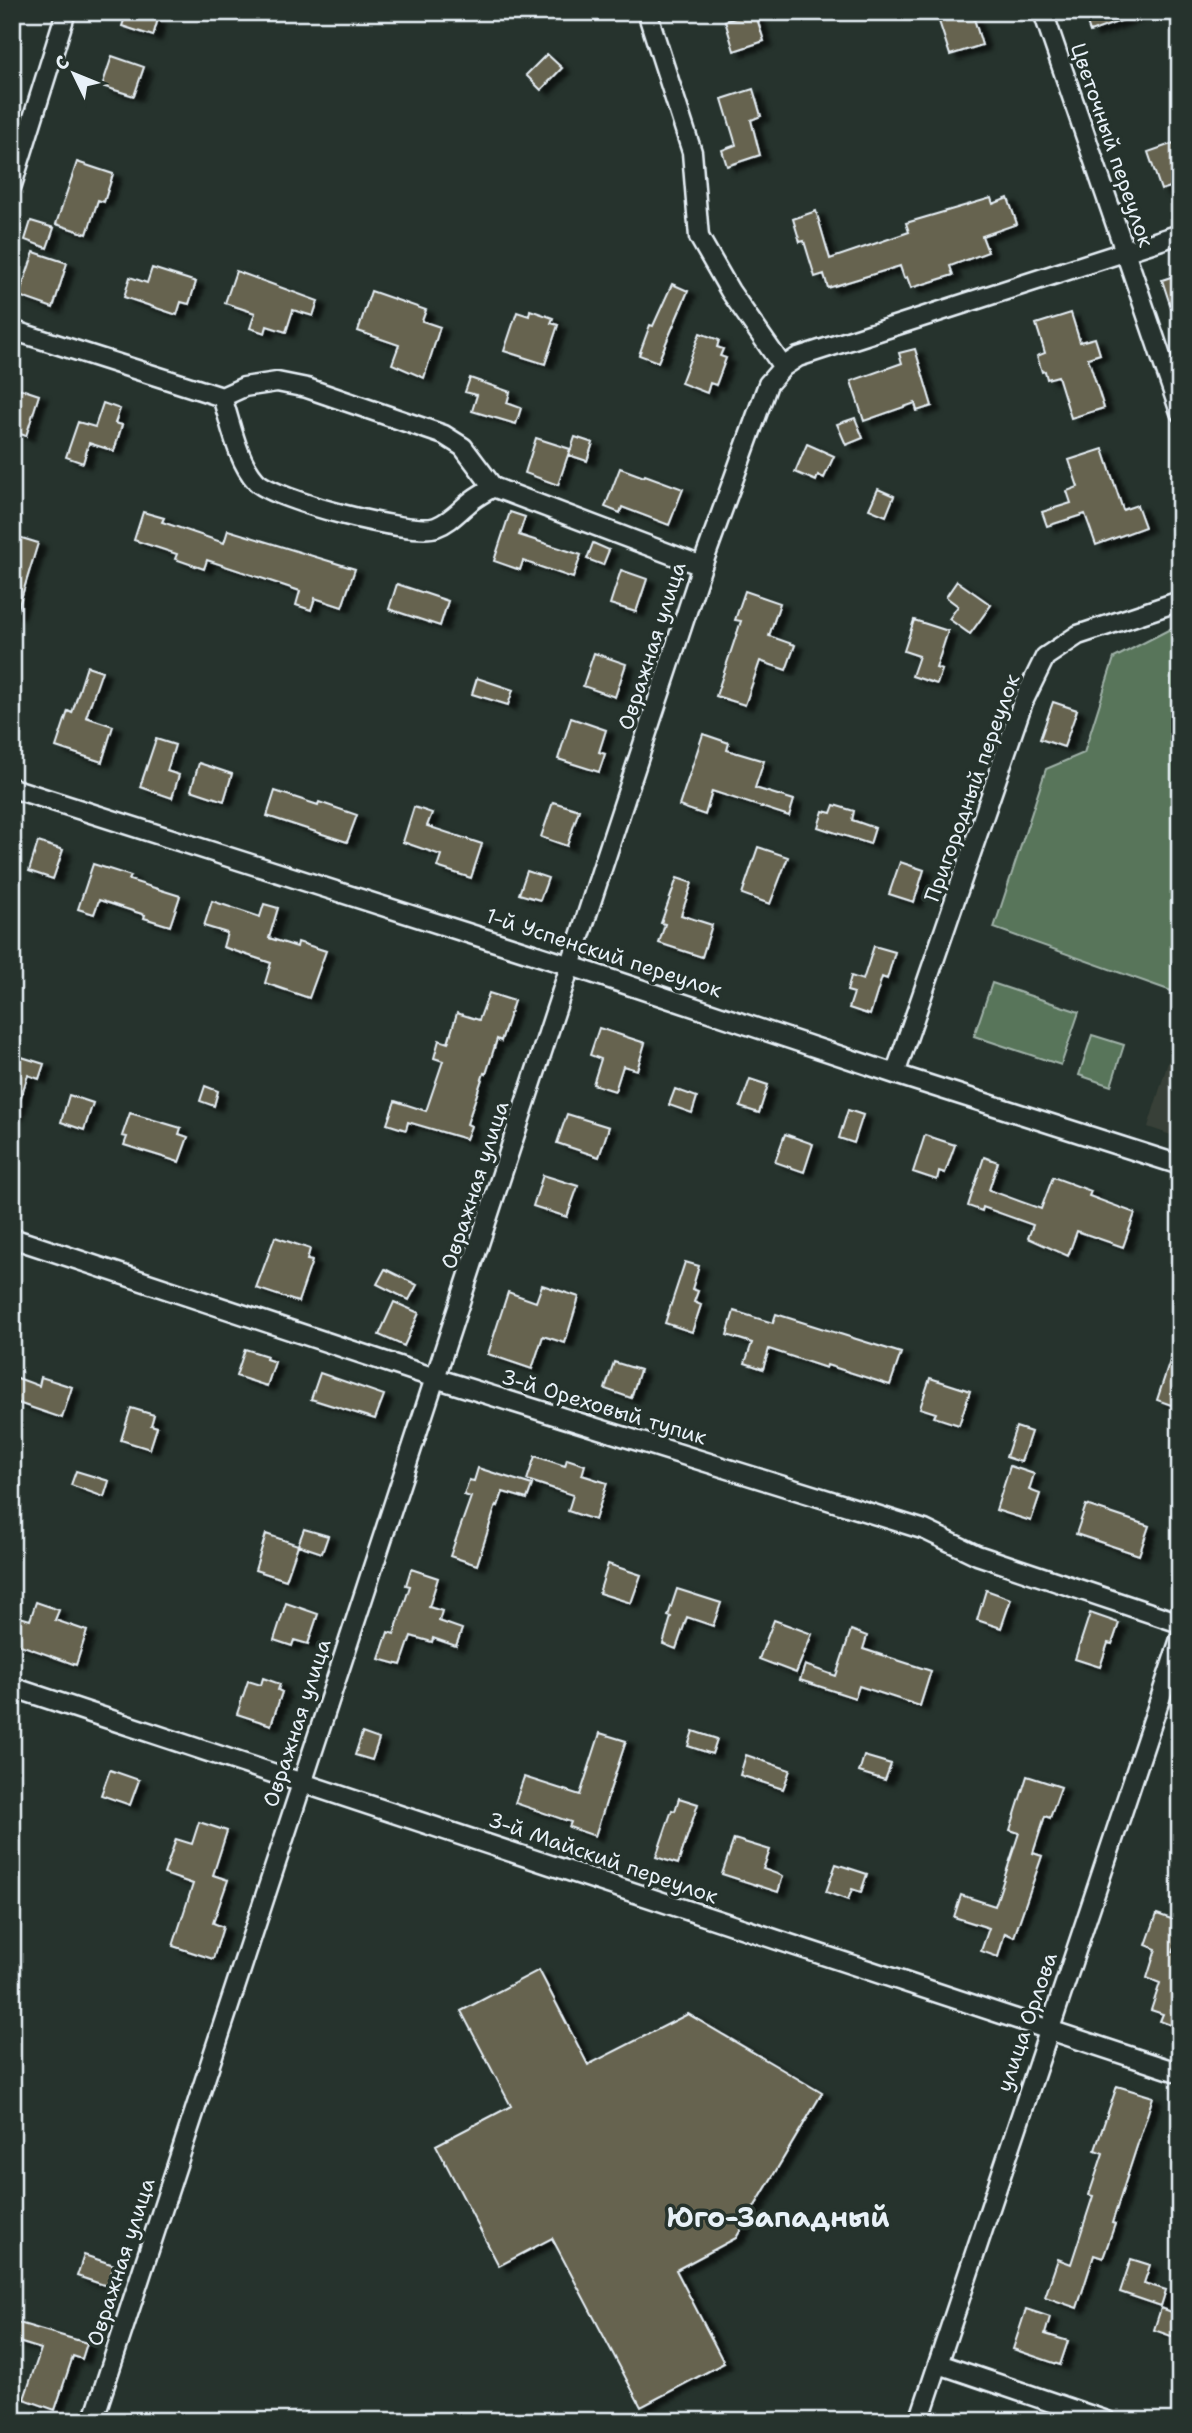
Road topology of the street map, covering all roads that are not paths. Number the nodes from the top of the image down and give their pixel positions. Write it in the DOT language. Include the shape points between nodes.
graph roads {
  1 [pos="66,12"];
  2 [pos="647,12"];
  3 [pos="1043,12"];
  4 [pos="12,185"];
  5 [pos="1180,234"];
  6 [pos="1124,253"];
  7 [pos="12,330"];
  8 [pos="783,367"];
  9 [pos="222,397"];
  10 [pos="1180,412"];
  11 [pos="493,487"];
  12 [pos="702,566"];
  13 [pos="1180,601"];
  14 [pos="12,788"];
  15 [pos="572,966"];
  16 [pos="895,1074"];
  17 [pos="1180,1165"];
  18 [pos="12,1238"];
  19 [pos="435,1378"];
  20 [pos="1180,1623"];
  21 [pos="1180,1639"];
  22 [pos="12,1686"];
  23 [pos="301,1781"];
  24 [pos="1048,2031"];
  25 [pos="1180,2073"];
  26 [pos="939,2364"];
  27 [pos="93,2421"];
  28 [pos="919,2421"];
  29 [pos="1107,2421"];
  1 -- 4 [label="street"];
  2 -- 8 [label="street" via="692,152 699,237"];
  3 -- 6 [label="street, Цветочный переулок"];
  5 -- 6 [label="street, Овражная улица"];
  6 -- 8 [label="street, Овражная улица" via="798,356"];
  6 -- 10 [label="street, Цветочный переулок"];
  7 -- 9 [label="street"];
  8 -- 12 [label="street, Овражная улица" via="768,384"];
  9 -- 11 [label="street" via="244,387 276,382 307,388 444,435 463,447"];
  9 -- 11 [label="street" via="245,464 258,483 280,495 383,525 434,528"];
  11 -- 12 [label="street"];
  12 -- 15 [label="street, Овражная улица"];
  13 -- 16 [label="street, Пригородный переулок" via="1078,635 1045,657 1023,702"];
  14 -- 15 [label="street, 1-й Успенский переулок"];
  15 -- 16 [label="street, 1-й Успенский переулок"];
  15 -- 19 [label="street, Овражная улица"];
  16 -- 17 [label="street, 1-й Успенский переулок"];
  18 -- 19 [label="street, 3-й Ореховый тупик"];
  19 -- 20 [label="street, 3-й Ореховый тупик" via="925,1530 977,1555"];
  19 -- 23 [label="street, Овражная улица"];
  21 -- 24 [label="street, улица Орлова"];
  22 -- 23 [label="street, 3-й Майский переулок"];
  23 -- 24 [label="street, 3-й Майский переулок"];
  23 -- 27 [label="street, Овражная улица"];
  24 -- 25 [label="street, 3-й Майский переулок"];
  24 -- 26 [label="street, улица Орлова"];
  26 -- 28 [label="street, улица Орлова"];
  26 -- 29 [label="street"];
}
